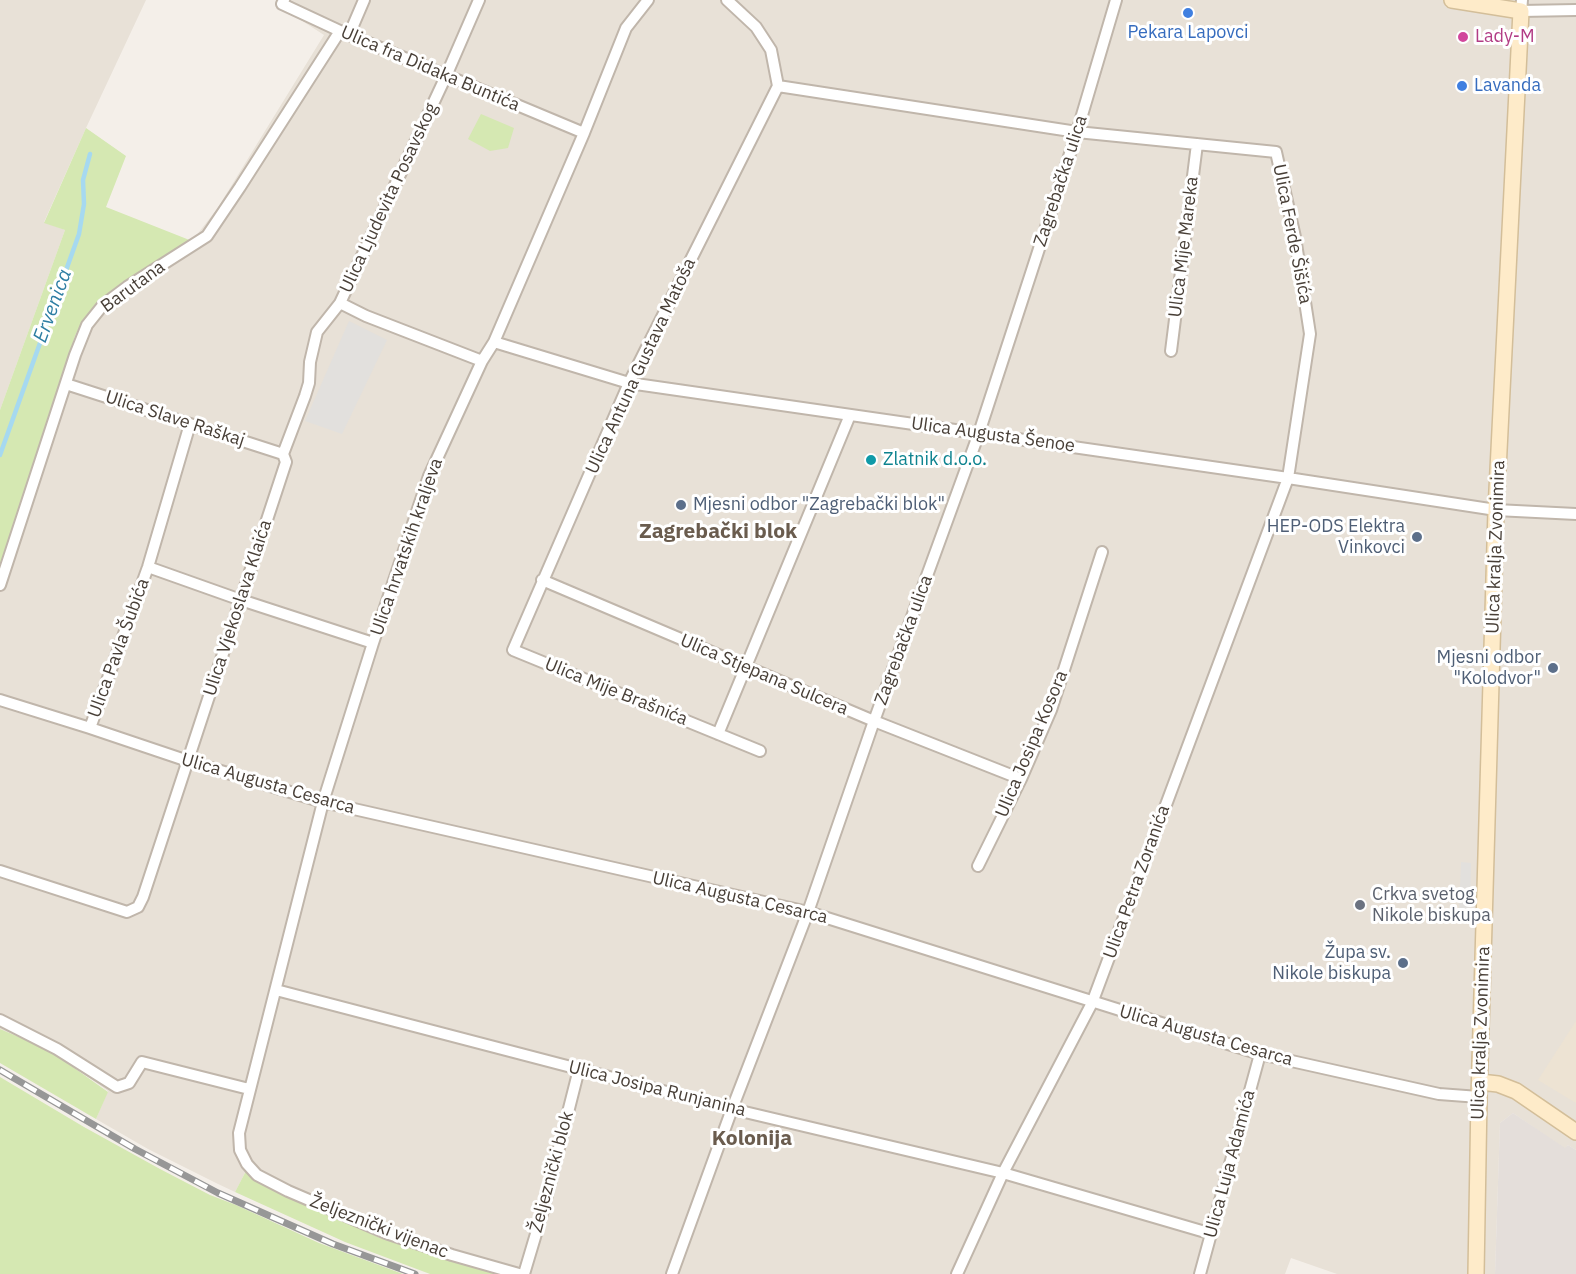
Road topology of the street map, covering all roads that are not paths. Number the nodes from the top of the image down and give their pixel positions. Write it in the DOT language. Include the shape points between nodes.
graph roads {
  1 [pos="284,0"];
  2 [pos="364,0"];
  3 [pos="479,0"];
  4 [pos="648,0"];
  5 [pos="727,0"];
  6 [pos="1116,0"];
  7 [pos="1452,0"];
  8 [pos="1521,6"];
  9 [pos="1576,10"];
  10 [pos="345,33"];
  11 [pos="446,76"];
  12 [pos="778,86"];
  13 [pos="1077,132"];
  14 [pos="584,133"];
  15 [pos="1197,144"];
  16 [pos="340,303"];
  17 [pos="494,342"];
  18 [pos="1171,351"];
  19 [pos="482,362"];
  20 [pos="629,383"];
  21 [pos="66,384"];
  22 [pos="850,415"];
  23 [pos="190,424"];
  24 [pos="979,433"];
  25 [pos="283,454"];
  26 [pos="1287,478"];
  27 [pos="1496,510"];
  28 [pos="1576,514"];
  29 [pos="1102,552"];
  30 [pos="148,567"];
  31 [pos="542,580"];
  32 [pos="0,585"];
  33 [pos="241,600"];
  34 [pos="373,643"];
  35 [pos="513,650"];
  36 [pos="745,667"];
  37 [pos="0,700"];
  38 [pos="874,721"];
  39 [pos="90,728"];
  40 [pos="718,734"];
  41 [pos="760,751"];
  42 [pos="188,761"];
  43 [pos="1021,779"];
  44 [pos="323,802"];
  45 [pos="978,866"];
  46 [pos="0,871"];
  47 [pos="808,912"];
  48 [pos="276,990"];
  49 [pos="1092,1003"];
  50 [pos="0,1020"];
  51 [pos="1260,1054"];
  52 [pos="579,1069"];
  53 [pos="249,1089"];
  54 [pos="1479,1089"];
  55 [pos="732,1109"];
  56 [pos="1576,1132"];
  57 [pos="247,1164"];
  58 [pos="1003,1173"];
  59 [pos="1212,1234"];
  60 [pos="519,1274"];
  61 [pos="524,1274"];
  62 [pos="672,1274"];
  63 [pos="957,1274"];
  64 [pos="1200,1274"];
  65 [pos="1476,1274"];
  1 -- 10 [label="street, Ulica fra Didaka Buntića" via="282,4"];
  2 -- 10 [label="street, Barutana"];
  3 -- 11 [label="street, Ulica Ljudevita Posavskog"];
  4 -- 14 [label="street, Ulica hrvatskih kraljeva" via="626,28"];
  5 -- 12 [label="street" via="756,27 771,50"];
  6 -- 13 [label="street, Zagrebačka ulica"];
  7 -- 8 [label="main road"];
  8 -- 9 [label="street"];
  8 -- 27 [label="main road, Ulica kralja Zvonimira"];
  10 -- 11 [label="street, Ulica fra Didaka Buntića"];
  10 -- 21 [label="street, Barutana" via="207,236 103,305 87,326"];
  11 -- 14 [label="street, Ulica fra Didaka Buntića"];
  11 -- 16 [label="street, Ulica Ljudevita Posavskog"];
  12 -- 13 [label="street"];
  12 -- 20 [label="street, Ulica Antuna Gustava Matoša"];
  13 -- 15 [label="street, Ulica Ferde Šišića"];
  13 -- 24 [label="street, Zagrebačka ulica"];
  14 -- 17 [label="street, Ulica hrvatskih kraljeva"];
  15 -- 18 [label="street, Ulica Mije Mareka"];
  15 -- 26 [label="street, Ulica Ferde Šišića" via="1276,152 1295,237 1310,334"];
  16 -- 19 [label="street"];
  16 -- 25 [label="street, Ulica Ljudevita Posavskog" via="317,332 309,383"];
  17 -- 19 [label="street, Ulica hrvatskih kraljeva"];
  17 -- 20 [label="street, Ulica Augusta Šenoe"];
  19 -- 34 [label="street, Ulica hrvatskih kraljeva" via="429,476"];
  20 -- 22 [label="street, Ulica Augusta Šenoe"];
  20 -- 31 [label="street, Ulica Antuna Gustava Matoša"];
  21 -- 23 [label="street, Ulica Slave Raškaj"];
  21 -- 32 [label="street, Barutana"];
  22 -- 24 [label="street, Ulica Augusta Šenoe"];
  22 -- 36 [label="street"];
  23 -- 25 [label="street, Ulica Slave Raškaj"];
  23 -- 30 [label="street, Ulica Pavla Šubića"];
  24 -- 26 [label="street, Ulica Augusta Šenoe"];
  24 -- 38 [label="street, Zagrebačka ulica"];
  25 -- 33 [label="street, Ulica Vjekoslava Klaića" via="286,462"];
  26 -- 27 [label="street, Ulica Augusta Šenoe"];
  26 -- 49 [label="street, Ulica Petra Zoranića"];
  27 -- 28 [label="street, Ulica Augusta Šenoe"];
  27 -- 54 [label="main road, Ulica kralja Zvonimira"];
  29 -- 43 [label="street, Ulica Josipa Kosora" via="1050,710"];
  30 -- 33 [label="street, Ulica Pavla Šubića"];
  30 -- 39 [label="street, Ulica Pavla Šubića"];
  31 -- 35 [label="street, Ulica Antuna Gustava Matoša"];
  31 -- 36 [label="street, Ulica Stjepana Sulcera"];
  33 -- 34 [label="street, Ulica Pavla Šubića"];
  33 -- 42 [label="street, Ulica Vjekoslava Klaića"];
  34 -- 44 [label="street, Ulica hrvatskih kraljeva"];
  35 -- 40 [label="street, Ulica Mije Brašnića"];
  36 -- 38 [label="street, Ulica Stjepana Sulcera"];
  36 -- 40 [label="street"];
  37 -- 39 [label="street, Ulica Augusta Cesarca"];
  38 -- 43 [label="street, Ulica Stjepana Sulcera"];
  38 -- 47 [label="street, Zagrebačka ulica"];
  39 -- 42 [label="street, Ulica Augusta Cesarca"];
  40 -- 41 [label="street, Ulica Mije Brašnića"];
  42 -- 44 [label="street, Ulica Augusta Cesarca"];
  42 -- 46 [label="street, Ulica Vjekoslava Klaića" via="138,907 128,912"];
  43 -- 45 [label="street, Ulica Josipa Kosora"];
  44 -- 47 [label="street, Ulica Augusta Cesarca"];
  44 -- 48 [label="street, Ulica hrvatskih kraljeva"];
  47 -- 49 [label="street, Ulica Augusta Cesarca"];
  47 -- 55 [label="street, Zagrebačka ulica"];
  48 -- 52 [label="street, Ulica Josipa Runjanina"];
  48 -- 53 [label="street, Ulica hrvatskih kraljeva"];
  49 -- 51 [label="street, Ulica Augusta Cesarca"];
  49 -- 58 [label="street, Ulica Petra Zoranića"];
  50 -- 53 [label="street" via="117,1086 129,1083 142,1062"];
  51 -- 54 [label="street, Ulica Augusta Cesarca" via="1439,1094"];
  51 -- 59 [label="street, Ulica Luja Adamića"];
  52 -- 55 [label="street, Ulica Josipa Runjanina"];
  52 -- 61 [label="street, Željeznički blok"];
  53 -- 57 [label="street, Ulica hrvatskih kraljeva" via="239,1133 240,1150"];
  54 -- 56 [label="main road" via="1498,1084 1516,1091"];
  54 -- 65 [label="main road, Ulica kralja Zvonimira"];
  55 -- 58 [label="street, Ulica Josipa Runjanina"];
  55 -- 62 [label="street, Zagrebačka ulica"];
  57 -- 60 [label="street, Željeznički vijenac" via="257,1175 288,1191 386,1233"];
  58 -- 59 [label="street, Ulica Josipa Runjanina"];
  58 -- 63 [label="street, Ulica Petra Zoranića"];
  59 -- 64 [label="street, Ulica Luja Adamića"];
}
